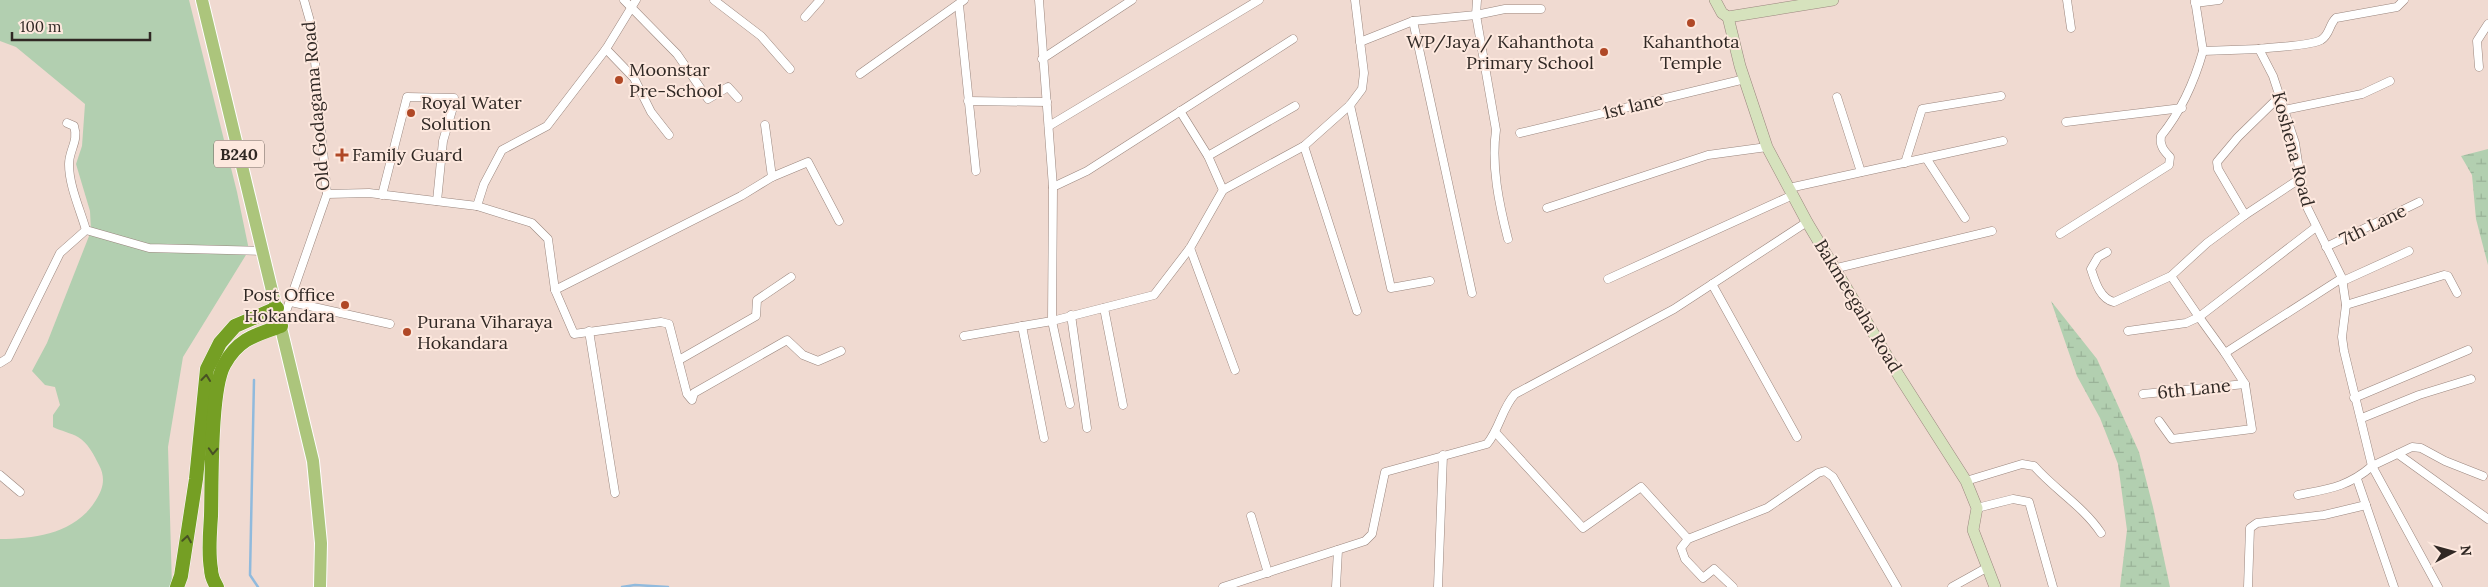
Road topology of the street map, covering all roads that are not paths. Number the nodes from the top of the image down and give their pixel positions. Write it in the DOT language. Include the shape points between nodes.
graph roads {
  1 [pos="202,0"];
  2 [pos="304,0"];
  3 [pos="624,0"];
  4 [pos="714,0"];
  5 [pos="820,0"];
  6 [pos="1039,0"];
  7 [pos="1132,0"];
  8 [pos="1259,0"];
  9 [pos="1355,0"];
  10 [pos="1477,0"];
  11 [pos="1715,0"];
  12 [pos="1833,0"];
  13 [pos="2067,0"];
  14 [pos="2219,0"];
  15 [pos="2404,0"];
  16 [pos="2195,1"];
  17 [pos="961,2"];
  18 [pos="634,3"];
  19 [pos="1541,9"];
  20 [pos="1476,15"];
  21 [pos="806,17"];
  22 [pos="1728,17"];
  23 [pos="1413,21"];
  24 [pos="2488,24"];
  25 [pos="2071,28"];
  26 [pos="1293,39"];
  27 [pos="1360,42"];
  28 [pos="606,49"];
  29 [pos="2259,49"];
  30 [pos="2203,51"];
  31 [pos="1042,59"];
  32 [pos="2479,67"];
  33 [pos="790,69"];
  34 [pos="860,74"];
  35 [pos="1745,79"];
  36 [pos="2390,81"];
  37 [pos="2001,96"];
  38 [pos="2280,96"];
  39 [pos="1837,97"];
  40 [pos="454,98"];
  41 [pos="738,98"];
  42 [pos="968,101"];
  43 [pos="1046,102"];
  44 [pos="1350,105"];
  45 [pos="1295,106"];
  46 [pos="453,108"];
  47 [pos="2182,108"];
  48 [pos="2284,110"];
  49 [pos="1180,111"];
  50 [pos="2066,122"];
  51 [pos="67,123"];
  52 [pos="765,125"];
  53 [pos="1049,126"];
  54 [pos="1520,133"];
  55 [pos="669,135"];
  56 [pos="2003,141"];
  57 [pos="1304,146"];
  58 [pos="1767,146"];
  59 [pos="1208,156"];
  60 [pos="1926,158"];
  61 [pos="1905,163"];
  62 [pos="976,171"];
  63 [pos="1861,172"];
  64 [pos="772,177"];
  65 [pos="2301,178"];
  66 [pos="1053,187"];
  67 [pos="1223,190"];
  68 [pos="1791,192"];
  69 [pos="326,194"];
  70 [pos="382,195"];
  71 [pos="437,201"];
  72 [pos="2419,202"];
  73 [pos="477,206"];
  74 [pos="1547,208"];
  75 [pos="2245,215"];
  76 [pos="1965,218"];
  77 [pos="839,222"];
  78 [pos="1807,222"];
  79 [pos="2316,227"];
  80 [pos="86,230"];
  81 [pos="1992,231"];
  82 [pos="2060,234"];
  83 [pos="1508,239"];
  84 [pos="2326,247"];
  85 [pos="1190,248"];
  86 [pos="264,251"];
  87 [pos="2409,251"];
  88 [pos="2107,252"];
  89 [pos="1837,268"];
  90 [pos="2171,276"];
  91 [pos="791,277"];
  92 [pos="1608,279"];
  93 [pos="2342,280"];
  94 [pos="1430,281"];
  95 [pos="1712,284"];
  96 [pos="555,290"];
  97 [pos="1472,293"];
  98 [pos="2456,293"];
  99 [pos="291,302"];
  100 [pos="2346,305"];
  101 [pos="277,308"];
  102 [pos="1104,308"];
  103 [pos="1357,311"];
  104 [pos="1071,315"];
  105 [pos="2199,317"];
  106 [pos="1052,321"];
  107 [pos="390,324"];
  108 [pos="281,326"];
  109 [pos="1022,326"];
  110 [pos="589,331"];
  111 [pos="2128,331"];
  112 [pos="964,336"];
  113 [pos="2468,350"];
  114 [pos="841,351"];
  115 [pos="2225,353"];
  116 [pos="679,360"];
  117 [pos="0,363"];
  118 [pos="1235,370"];
  119 [pos="2470,379"];
  120 [pos="2245,384"];
  121 [pos="2143,394"];
  122 [pos="2354,398"];
  123 [pos="1070,404"];
  124 [pos="1123,405"];
  125 [pos="2362,418"];
  126 [pos="2159,422"];
  127 [pos="1087,428"];
  128 [pos="1496,433"];
  129 [pos="1796,437"];
  130 [pos="1044,438"];
  131 [pos="2398,454"];
  132 [pos="1443,455"];
  133 [pos="2372,466"];
  134 [pos="0,475"];
  135 [pos="2483,476"];
  136 [pos="2357,479"];
  137 [pos="1966,481"];
  138 [pos="20,492"];
  139 [pos="615,493"];
  140 [pos="2298,496"];
  141 [pos="2366,505"];
  142 [pos="1977,508"];
  143 [pos="1251,516"];
  144 [pos="2488,519"];
  145 [pos="2101,532"];
  146 [pos="1688,539"];
  147 [pos="1338,550"];
  148 [pos="1988,567"];
  149 [pos="1268,573"];
  150 [pos="177,587"];
  151 [pos="217,587"];
  152 [pos="320,587"];
  153 [pos="1223,587"];
  154 [pos="1336,587"];
  155 [pos="1438,587"];
  156 [pos="1733,587"];
  157 [pos="1897,587"];
  158 [pos="1952,587"];
  159 [pos="1995,587"];
  160 [pos="2053,587"];
  161 [pos="2248,587"];
  162 [pos="2394,587"];
  163 [pos="2438,587"];
  1 -- 86 [label="main road, B240"];
  2 -- 69 [label="street, Old Godagama Road" via="312,28"];
  3 -- 18 [label="street"];
  4 -- 33 [label="street" via="760,36"];
  5 -- 21 [label="street"];
  6 -- 31 [label="street"];
  7 -- 31 [label="street"];
  8 -- 53 [label="street"];
  9 -- 27 [label="street"];
  10 -- 20 [label="street"];
  11 -- 22 [label="street"];
  12 -- 22 [label="street"];
  13 -- 25 [label="street"];
  14 -- 16 [label="street"];
  15 -- 29 [label="street" via="2397,7 2336,18 2327,34 2316,42"];
  16 -- 30 [label="street"];
  17 -- 34 [label="street"];
  17 -- 42 [label="street"];
  18 -- 28 [label="street"];
  18 -- 41 [label="street" via="677,54 708,99 728,87"];
  19 -- 20 [label="street" via="1505,9"];
  20 -- 23 [label="street"];
  20 -- 83 [label="street" via="1496,130 1494,147 1499,204"];
  22 -- 35 [label="street, Bakmeegaha Road"];
  23 -- 27 [label="street"];
  23 -- 97 [label="street"];
  24 -- 32 [label="street" via="2477,41"];
  26 -- 49 [label="street"];
  27 -- 44 [label="street" via="1364,73 1362,89"];
  28 -- 55 [label="street" via="634,78 651,112"];
  28 -- 73 [label="street" via="547,126 502,150 484,184"];
  29 -- 30 [label="street"];
  29 -- 38 [label="street, Koshena Road"];
  30 -- 47 [label="street"];
  31 -- 43 [label="street"];
  35 -- 54 [label="street, 1st lane"];
  35 -- 58 [label="street, Bakmeegaha Road"];
  36 -- 48 [label="street" via="2362,94"];
  37 -- 61 [label="street" via="1922,109"];
  38 -- 48 [label="street, Koshena Road"];
  38 -- 75 [label="street" via="2217,162"];
  39 -- 63 [label="street"];
  40 -- 70 [label="street" via="407,97"];
  42 -- 43 [label="street"];
  42 -- 62 [label="street"];
  43 -- 53 [label="street"];
  44 -- 57 [label="street"];
  44 -- 94 [label="street" via="1391,288"];
  45 -- 59 [label="street"];
  46 -- 71 [label="street" via="443,141"];
  47 -- 50 [label="street"];
  47 -- 82 [label="street" via="2160,142 2170,157 2169,165"];
  48 -- 65 [label="street, Koshena Road" via="2295,143"];
  49 -- 59 [label="street"];
  49 -- 66 [label="street" via="1087,171"];
  51 -- 80 [label="street" via="74,126 77,136 69,163 71,182"];
  52 -- 64 [label="street"];
  53 -- 66 [label="street"];
  56 -- 60 [label="street"];
  57 -- 67 [label="street"];
  57 -- 103 [label="street"];
  58 -- 68 [label="street, Bakmeegaha Road"];
  58 -- 74 [label="street" via="1708,156"];
  59 -- 67 [label="street"];
  60 -- 61 [label="street"];
  60 -- 76 [label="street"];
  61 -- 63 [label="street"];
  63 -- 68 [label="street"];
  64 -- 77 [label="street" via="808,162"];
  64 -- 96 [label="street" via="741,196"];
  65 -- 75 [label="street"];
  65 -- 79 [label="street, Koshena Road" via="2304,201"];
  66 -- 106 [label="street"];
  67 -- 85 [label="street"];
  68 -- 78 [label="street, Bakmeegaha Road"];
  68 -- 92 [label="street"];
  69 -- 70 [label="street"];
  69 -- 99 [label="street, Old Godagama Road"];
  70 -- 71 [label="street"];
  71 -- 73 [label="street"];
  72 -- 84 [label="street, 7th Lane"];
  73 -- 96 [label="street" via="532,224 548,239"];
  75 -- 90 [label="street" via="2207,243"];
  78 -- 89 [label="street, Bakmeegaha Road"];
  78 -- 95 [label="street"];
  79 -- 84 [label="street, Koshena Road"];
  79 -- 105 [label="street"];
  80 -- 86 [label="street" via="149,248"];
  80 -- 117 [label="street" via="60,253 8,358"];
  81 -- 89 [label="street"];
  84 -- 93 [label="street, Koshena Road"];
  85 -- 102 [label="street" via="1154,295"];
  85 -- 118 [label="street"];
  86 -- 101 [label="main road, B240"];
  87 -- 93 [label="street"];
  88 -- 90 [label="street" via="2098,257 2091,269 2108,300 2114,302 2128,297"];
  89 -- 137 [label="street, Bakmeegaha Road" via="1899,376"];
  90 -- 105 [label="street"];
  91 -- 116 [label="street" via="757,300 756,316"];
  93 -- 100 [label="street, Koshena Road"];
  93 -- 115 [label="street"];
  95 -- 128 [label="street" via="1674,309 1515,394 1507,403"];
  95 -- 129 [label="street"];
  96 -- 110 [label="street" via="574,334"];
  98 -- 100 [label="street" via="2444,274"];
  99 -- 107 [label="street"];
  99 -- 108 [label="street, Old Godagama Road"];
  100 -- 122 [label="street, Koshena Road" via="2342,337"];
  101 -- 108 [label="main road, B240"];
  150 -- 101 [label="highway, one-way" via="196,479 207,369 220,343 235,326"];
  102 -- 104 [label="street"];
  102 -- 124 [label="street"];
  104 -- 106 [label="street"];
  104 -- 127 [label="street"];
  105 -- 111 [label="street" via="2186,323"];
  105 -- 115 [label="street"];
  106 -- 109 [label="street"];
  106 -- 123 [label="street"];
  108 -- 151 [label="highway, one-way" via="243,340 223,367 218,384 210,551 211,570"];
  108 -- 152 [label="main road, B240" via="313,461 321,543"];
  109 -- 112 [label="street"];
  109 -- 130 [label="street"];
  110 -- 116 [label="street" via="661,322 669,324"];
  110 -- 139 [label="street"];
  113 -- 122 [label="street"];
  114 -- 116 [label="street" via="818,361 804,355 787,340 694,394 692,400 687,394"];
  115 -- 120 [label="street"];
  119 -- 125 [label="street"];
  120 -- 121 [label="street, 6th Lane"];
  120 -- 126 [label="street" via="2250,430 2172,439"];
  122 -- 125 [label="street, Koshena Road"];
  125 -- 133 [label="street, Koshena Road"];
  128 -- 132 [label="street" via="1488,444"];
  128 -- 146 [label="street" via="1582,528 1641,487"];
  131 -- 133 [label="street"];
  131 -- 135 [label="street" via="2412,447 2421,448"];
  131 -- 144 [label="street"];
  132 -- 147 [label="street" via="1385,472 1372,534 1365,541"];
  132 -- 155 [label="street"];
  133 -- 136 [label="street"];
  133 -- 163 [label="street, Koshena Road"];
  134 -- 138 [label="street"];
  136 -- 140 [label="street"];
  136 -- 141 [label="street"];
  137 -- 142 [label="street, Bakmeegaha Road"];
  137 -- 145 [label="street" via="2022,464 2034,466 2050,484 2090,517"];
  141 -- 161 [label="street" via="2324,515 2257,524 2250,528"];
  141 -- 162 [label="street"];
  142 -- 148 [label="street, Bakmeegaha Road" via="1973,530"];
  142 -- 160 [label="street" via="2013,499 2029,502"];
  143 -- 149 [label="street"];
  146 -- 156 [label="street" via="1680,548 1685,559 1703,578 1714,569"];
  146 -- 157 [label="street" via="1767,508 1825,471 1833,477"];
  147 -- 149 [label="street"];
  147 -- 154 [label="street"];
  148 -- 158 [label="street"];
  148 -- 159 [label="street, Bakmeegaha Road"];
  149 -- 153 [label="street"];
}
